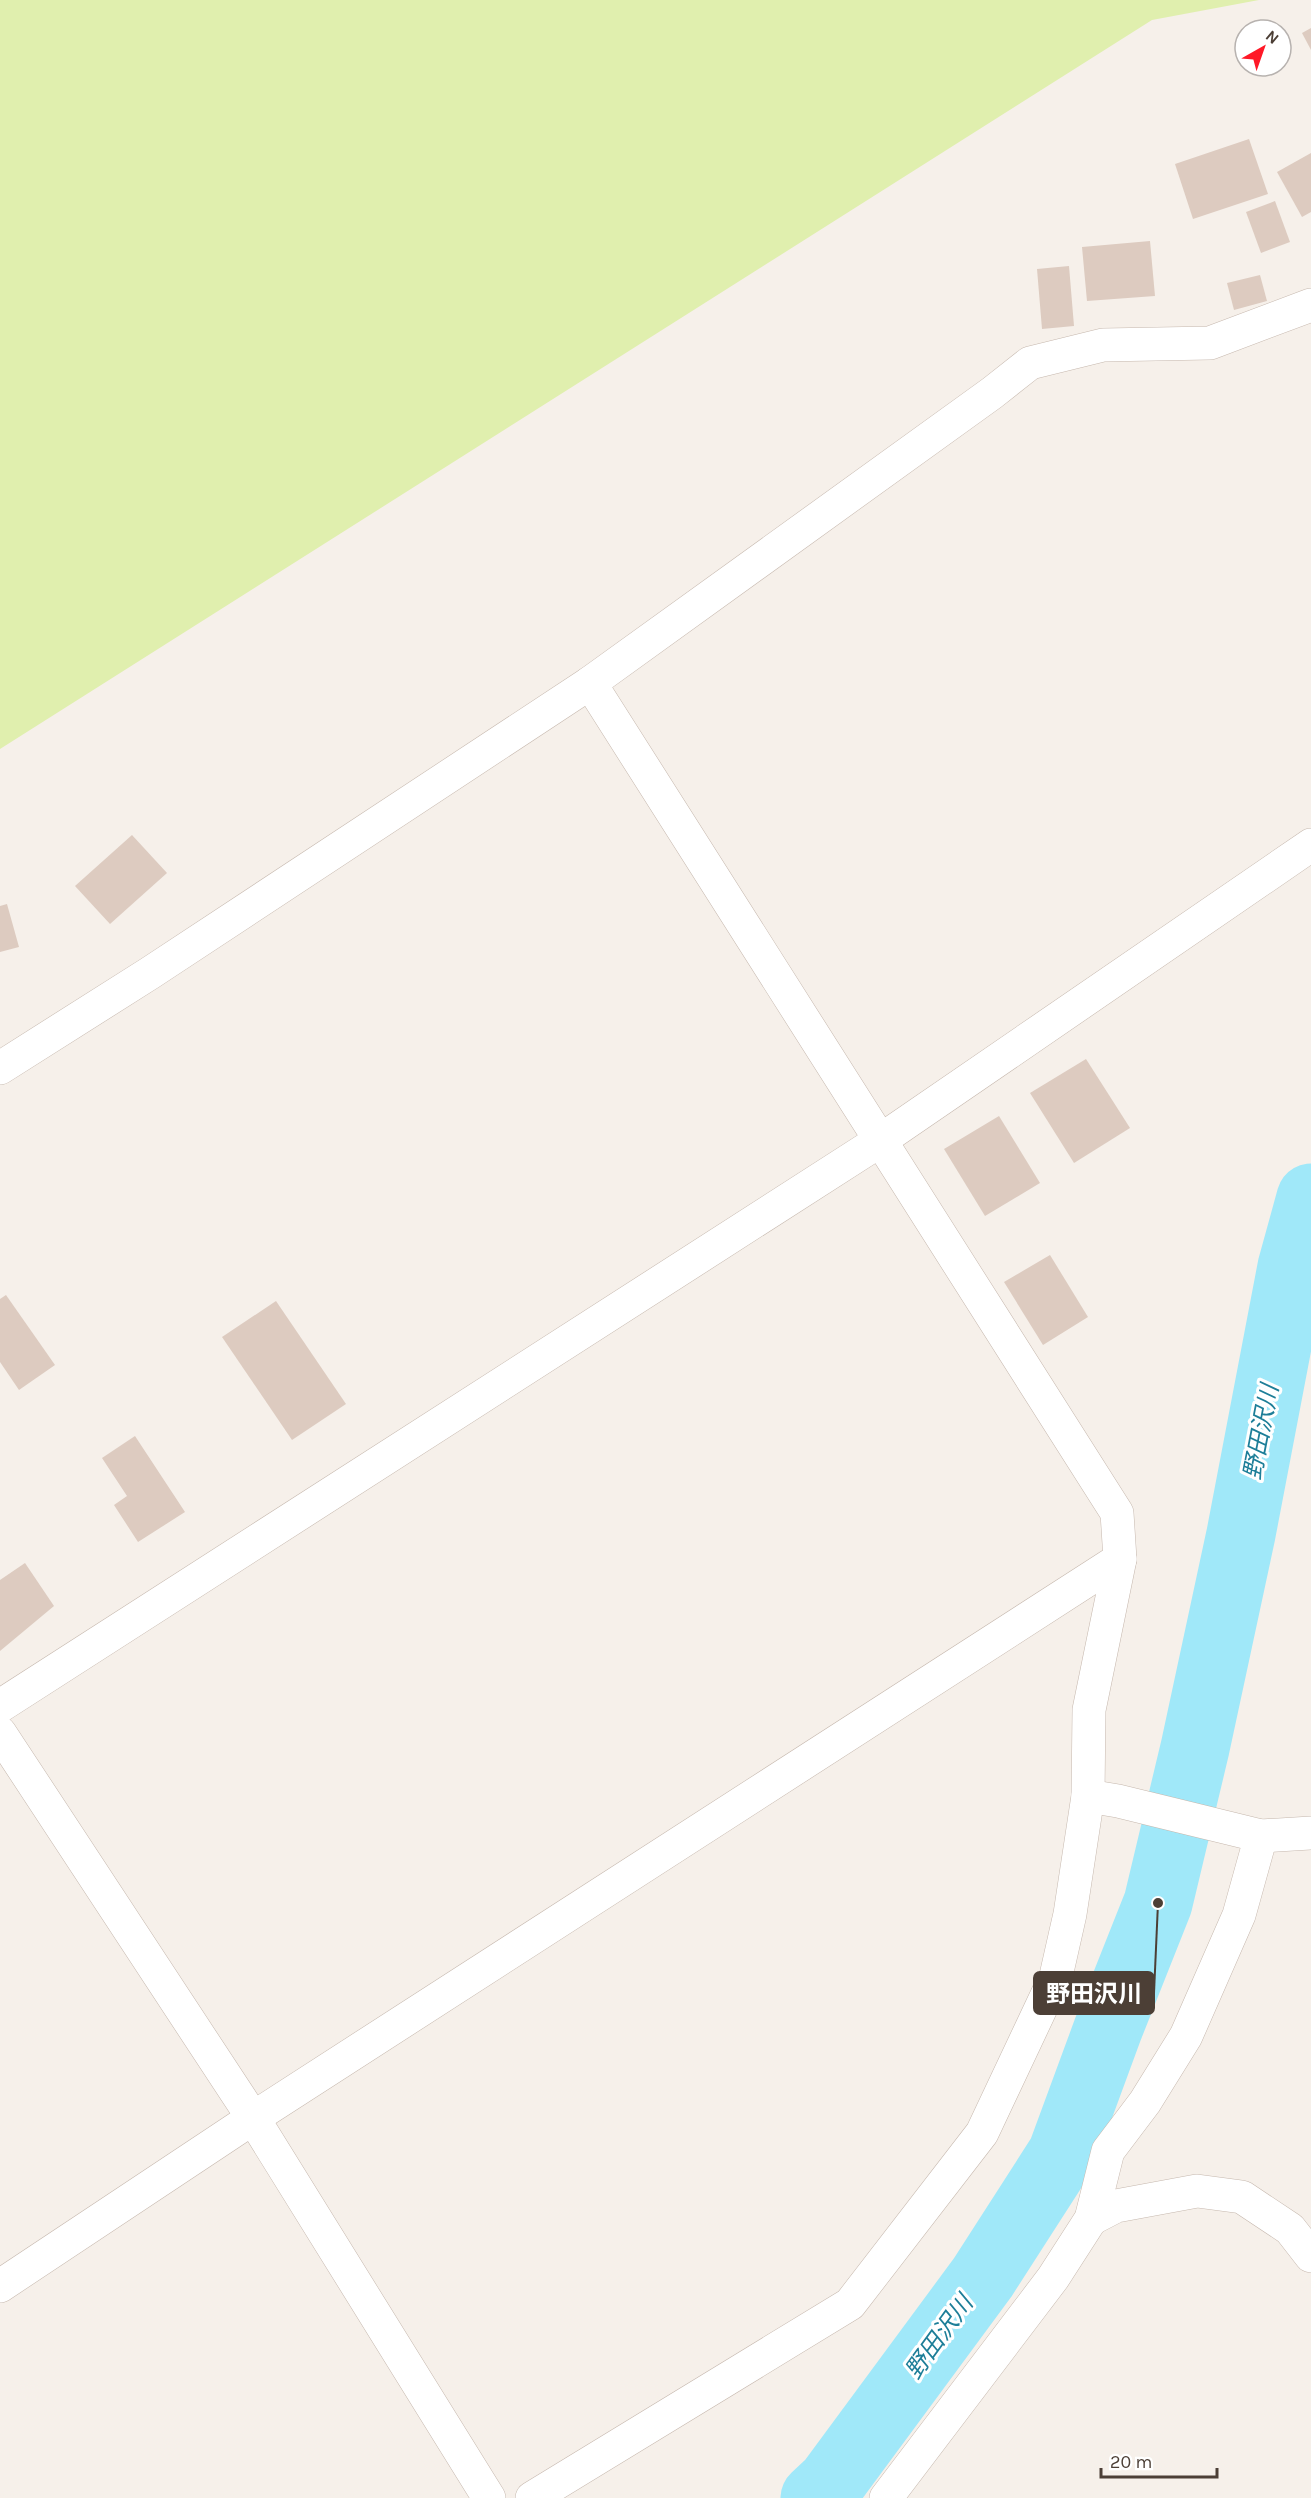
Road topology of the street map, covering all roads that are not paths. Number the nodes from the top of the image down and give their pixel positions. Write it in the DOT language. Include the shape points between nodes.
graph roads {
  1 [pos="1311,305"];
  2 [pos="590,684"];
  3 [pos="1311,845"];
  4 [pos="0,1068"];
  5 [pos="881,1140"];
  6 [pos="1120,1559"];
  7 [pos="0,1706"];
  8 [pos="0,1733"];
  9 [pos="1103,1798"];
  10 [pos="1247,1832"];
  11 [pos="1311,1833"];
  12 [pos="253,2118"];
  13 [pos="1090,2219"];
  14 [pos="1311,2256"];
  15 [pos="0,2286"];
  16 [pos="489,2498"];
  17 [pos="532,2498"];
  18 [pos="886,2498"];
  1 -- 2 [label="street" via="1210,343 1103,345 1030,363"];
  2 -- 4 [label="street"];
  2 -- 5 [label="street"];
  3 -- 5 [label="street"];
  5 -- 6 [label="street" via="1117,1513"];
  5 -- 7 [label="street"];
  6 -- 9 [label="street" via="1089,1710"];
  6 -- 12 [label="street"];
  8 -- 12 [label="street"];
  9 -- 10 [label="street"];
  9 -- 17 [label="street" via="1056,1976 982,2133 850,2304"];
  10 -- 11 [label="street"];
  10 -- 13 [label="street" via="1239,1915 1186,2036 1145,2102 1108,2151"];
  12 -- 15 [label="street"];
  12 -- 16 [label="street"];
  13 -- 14 [label="street" via="1116,2206 1197,2191 1242,2197 1290,2229"];
  13 -- 18 [label="street" via="1053,2278"];
}
